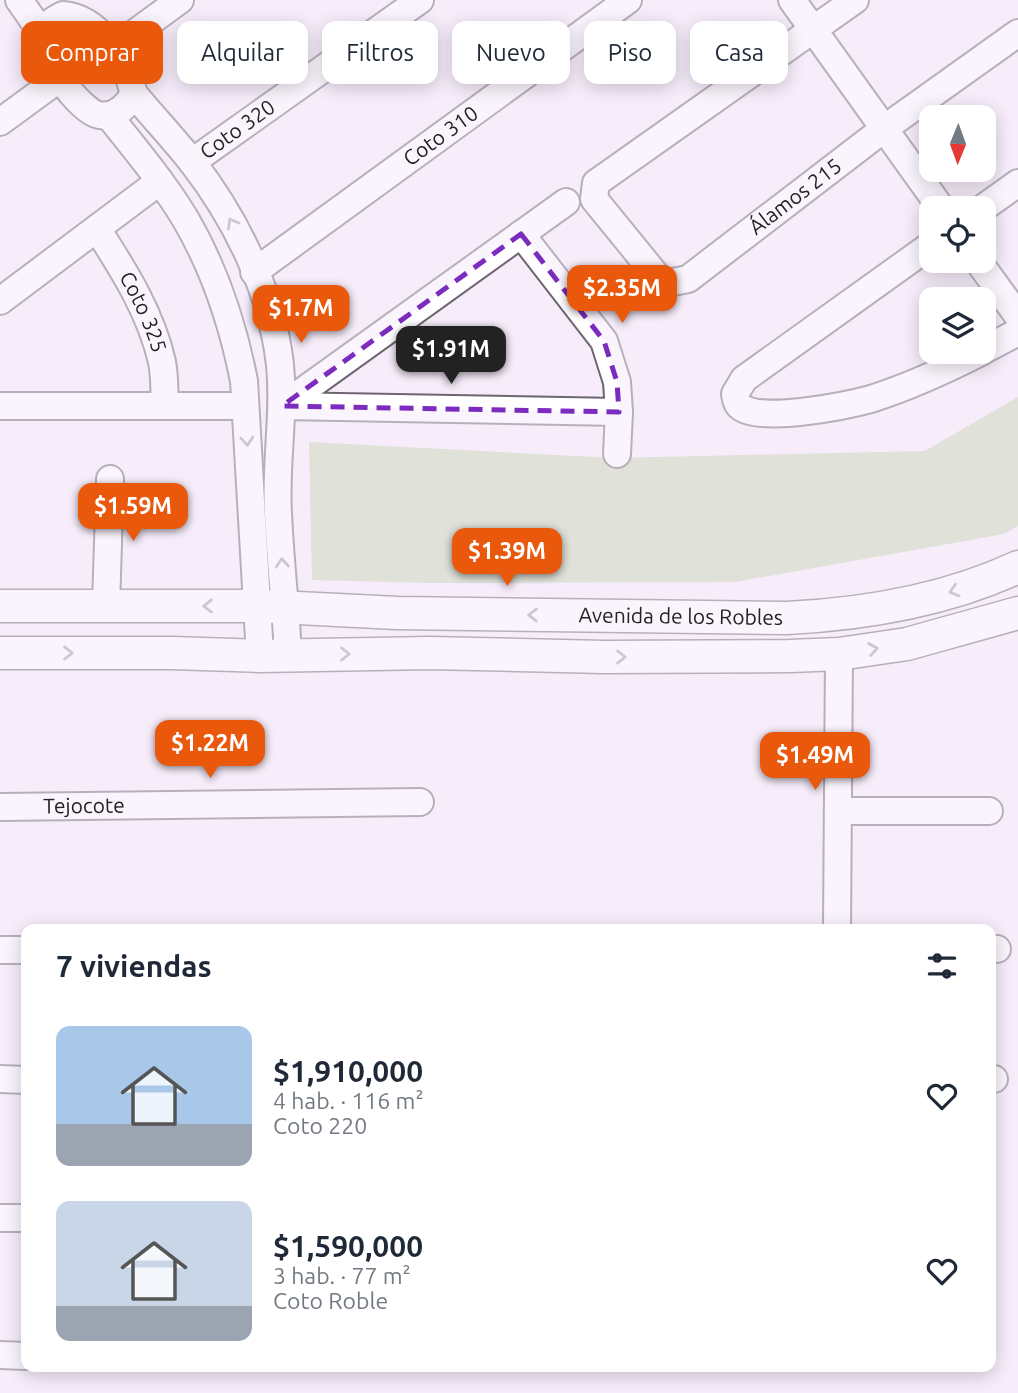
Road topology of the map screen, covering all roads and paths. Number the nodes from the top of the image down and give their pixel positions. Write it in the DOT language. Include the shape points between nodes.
graph roads {
  1 [pos="19,0"];
  2 [pos="180,0"];
  3 [pos="420,0"];
  4 [pos="628,0"];
  5 [pos="792,0"];
  6 [pos="855,0"];
  7 [pos="72,8"];
  8 [pos="34,21"];
  9 [pos="53,21"];
  10 [pos="85,21"];
  11 [pos="151,21"];
  12 [pos="813,30"];
  13 [pos="1018,33"];
  14 [pos="52,84"];
  15 [pos="65,84"];
  16 [pos="131,84"];
  17 [pos="134,94"];
  18 [pos="109,116"];
  19 [pos="0,122"];
  20 [pos="885,128"];
  21 [pos="192,162"];
  22 [pos="160,181"];
  23 [pos="1018,183"];
  24 [pos="933,196"];
  25 [pos="996,199"];
  26 [pos="566,202"];
  27 [pos="98,230"];
  28 [pos="521,234"];
  29 [pos="919,254"];
  30 [pos="254,272"];
  31 [pos="987,273"];
  32 [pos="0,302"];
  33 [pos="1018,316"];
  34 [pos="275,332"];
  35 [pos="1018,332"];
  36 [pos="236,338"];
  37 [pos="996,344"];
  38 [pos="957,364"];
  39 [pos="165,405"];
  40 [pos="0,406"];
  41 [pos="244,406"];
  42 [pos="282,406"];
  43 [pos="619,412"];
  44 [pos="617,454"];
  45 [pos="110,480"];
  46 [pos="1018,567"];
  47 [pos="0,606"];
  48 [pos="106,606"];
  49 [pos="272,606"];
  50 [pos="1018,613"];
  51 [pos="0,653"];
  52 [pos="839,654"];
  53 [pos="274,656"];
  54 [pos="420,802"];
  55 [pos="0,807"];
  56 [pos="839,811"];
  57 [pos="989,811"];
  58 [pos="838,924"];
  59 [pos="0,950"];
  60 [pos="21,950"];
  61 [pos="0,1079"];
  62 [pos="21,1080"];
  63 [pos="0,1218"];
  64 [pos="21,1218"];
  65 [pos="0,1355"];
  66 [pos="21,1356"];
  1 -- 8 [label="street"];
  2 -- 11 [label="street"];
  3 -- 21 [label="street, Coto 320"];
  4 -- 30 [label="street, Coto 310"];
  5 -- 12 [label="street"];
  6 -- 12 [label="street"];
  7 -- 9 [label="street"];
  7 -- 10 [label="street"];
  12 -- 20 [label="street"];
  12 -- 20 [label="street, Álamos 215" via="600,178 594,199 653,273 668,283 678,282 688,279"];
  13 -- 20 [label="street, Álamos 215"];
  14 -- 19 [label="street"];
  15 -- 18 [label="street" via="92,113"];
  16 -- 17 [label="street"];
  17 -- 18 [label="street"];
  17 -- 21 [label="street"];
  18 -- 22 [label="street"];
  20 -- 24 [label="street"];
  30 -- 21 [label="street, one-way" via="242,240"];
  22 -- 27 [label="street"];
  22 -- 36 [label="street" via="203,253"];
  23 -- 25 [label="street"];
  26 -- 28 [label="street"];
  27 -- 32 [label="street"];
  27 -- 39 [label="street, Coto 325" via="151,326 162,364"];
  28 -- 42 [label="street"];
  28 -- 43 [label="street" via="604,341 617,382"];
  29 -- 38 [label="street" via="744,379 734,394 737,403 743,409 772,414 797,413 870,399"];
  30 -- 34 [label="street"];
  31 -- 33 [label="street"];
  34 -- 36 [label="street"];
  34 -- 42 [label="street"];
  35 -- 37 [label="street"];
  36 -- 41 [label="street"];
  39 -- 40 [label="street"];
  39 -- 41 [label="street"];
  41 -- 49 [label="street, one-way"];
  42 -- 43 [label="street"];
  49 -- 42 [label="street, one-way"];
  43 -- 44 [label="street"];
  45 -- 48 [label="street"];
  46 -- 49 [label="street, Avenida de los Robles, one-way" via="904,604 787,618 397,613"];
  47 -- 48 [label="street, Avenida de los Robles"];
  49 -- 48 [label="street, Avenida de los Robles, one-way"];
  49 -- 53 [label="street"];
  52 -- 50 [label="street, Avenida de los Robles, one-way" via="907,643"];
  51 -- 53 [label="street, Avenida de los Robles, one-way"];
  53 -- 52 [label="street, Avenida de los Robles, one-way"];
  52 -- 56 [label="street"];
  54 -- 55 [label="street, Tejocote"];
  56 -- 57 [label="street"];
  56 -- 58 [label="street"];
  59 -- 60 [label="street"];
  61 -- 62 [label="street"];
  63 -- 64 [label="street"];
  65 -- 66 [label="street"];
}
